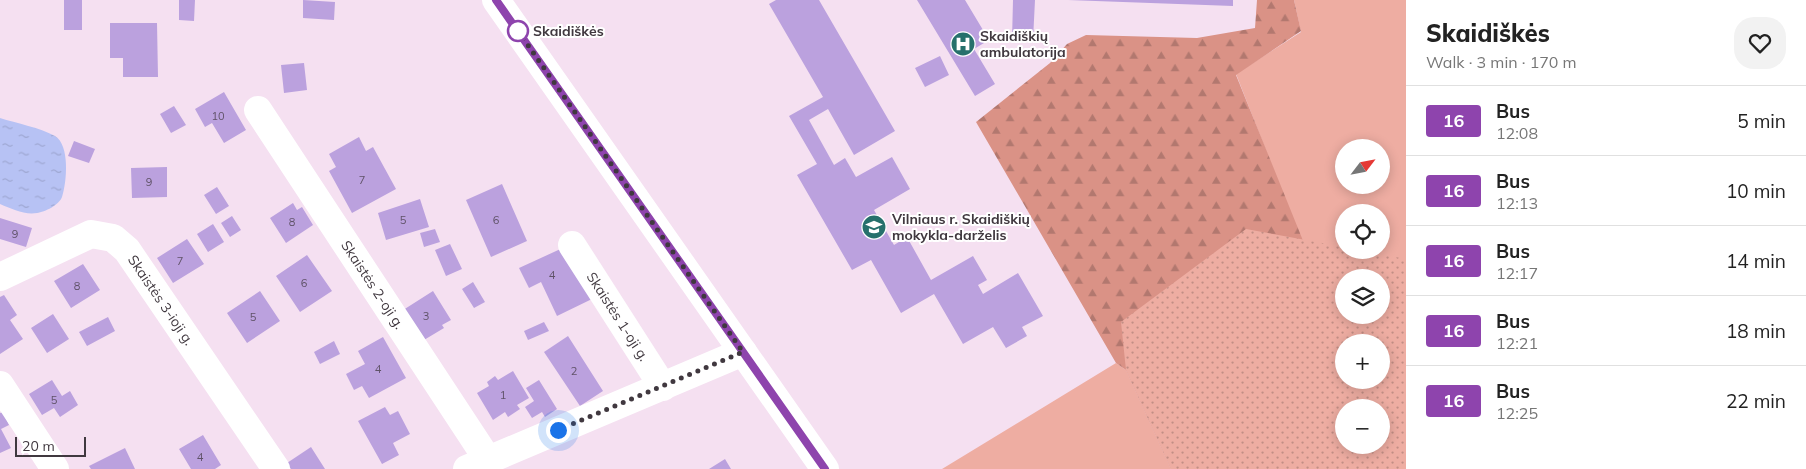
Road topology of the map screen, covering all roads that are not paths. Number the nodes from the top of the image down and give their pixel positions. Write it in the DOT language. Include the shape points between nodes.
graph roads {
  1 [pos="496,0"];
  2 [pos="258,110"];
  3 [pos="572,245"];
  4 [pos="0,277"];
  5 [pos="743,352"];
  6 [pos="0,385"];
  7 [pos="663,387"];
  8 [pos="478,464"];
  9 [pos="817,466"];
  10 [pos="55,469"];
  11 [pos="276,469"];
  1 -- 5 [label="street"];
  2 -- 8 [label="street, Skaistės 2-oji g."];
  3 -- 7 [label="street, Skaistės 1-oji g."];
  4 -- 11 [label="street, Skaistės 3-ioji g." via="92,234 113,238 127,250"];
  5 -- 7 [label="street"];
  5 -- 9 [label="street"];
  6 -- 10 [label="street"];
  7 -- 8 [label="street"];
}
